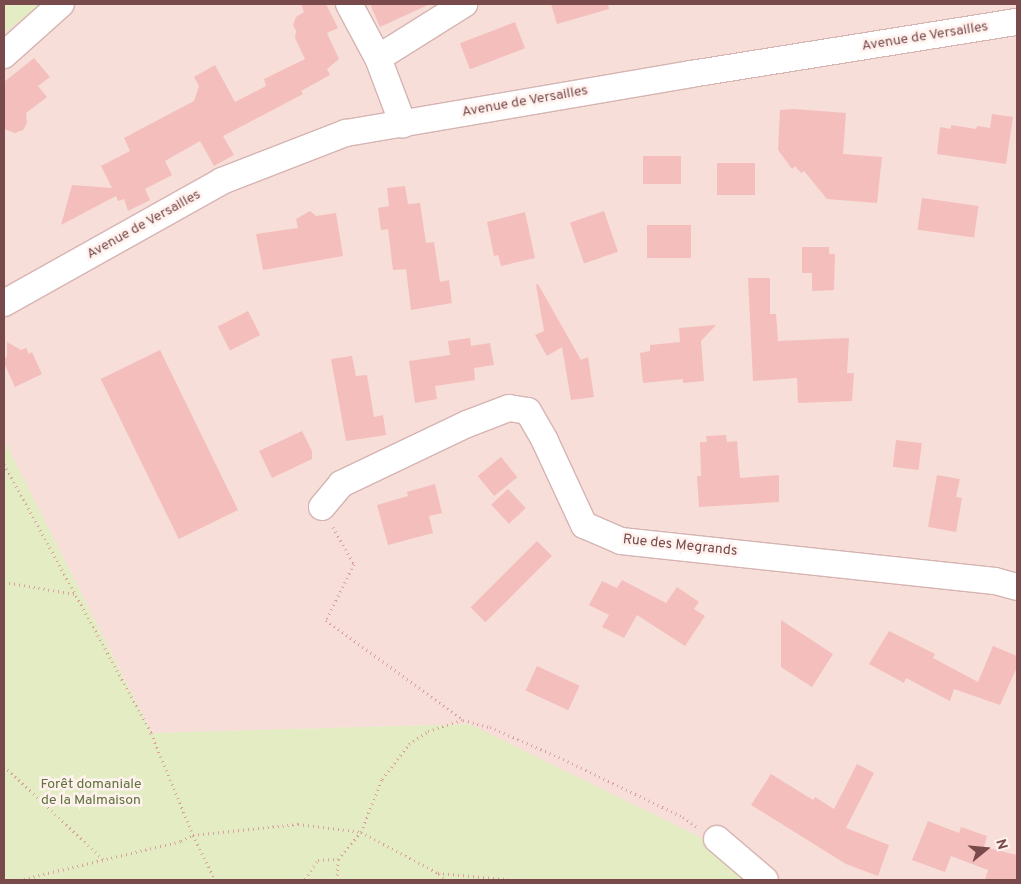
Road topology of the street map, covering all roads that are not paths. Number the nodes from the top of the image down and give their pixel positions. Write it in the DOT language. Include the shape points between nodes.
graph roads {
  1 [pos="61,4"];
  2 [pos="349,4"];
  3 [pos="464,4"];
  4 [pos="1017,22"];
  5 [pos="4,55"];
  6 [pos="378,58"];
  7 [pos="403,124"];
  8 [pos="4,303"];
  9 [pos="322,507"];
  10 [pos="1017,587"];
  11 [pos="717,839"];
  12 [pos="765,880"];
  1 -- 5 [label="street"];
  2 -- 6 [label="street"];
  3 -- 6 [label="street"];
  4 -- 7 [label="street, Avenue de Versailles"];
  6 -- 7 [label="street"];
  7 -- 8 [label="street, Avenue de Versailles" via="346,133 222,181"];
  9 -- 10 [label="street, Rue des Megrands" via="341,484 467,424 509,408 528,410 584,525 621,541 995,580"];
  11 -- 12 [label="street"];
}
